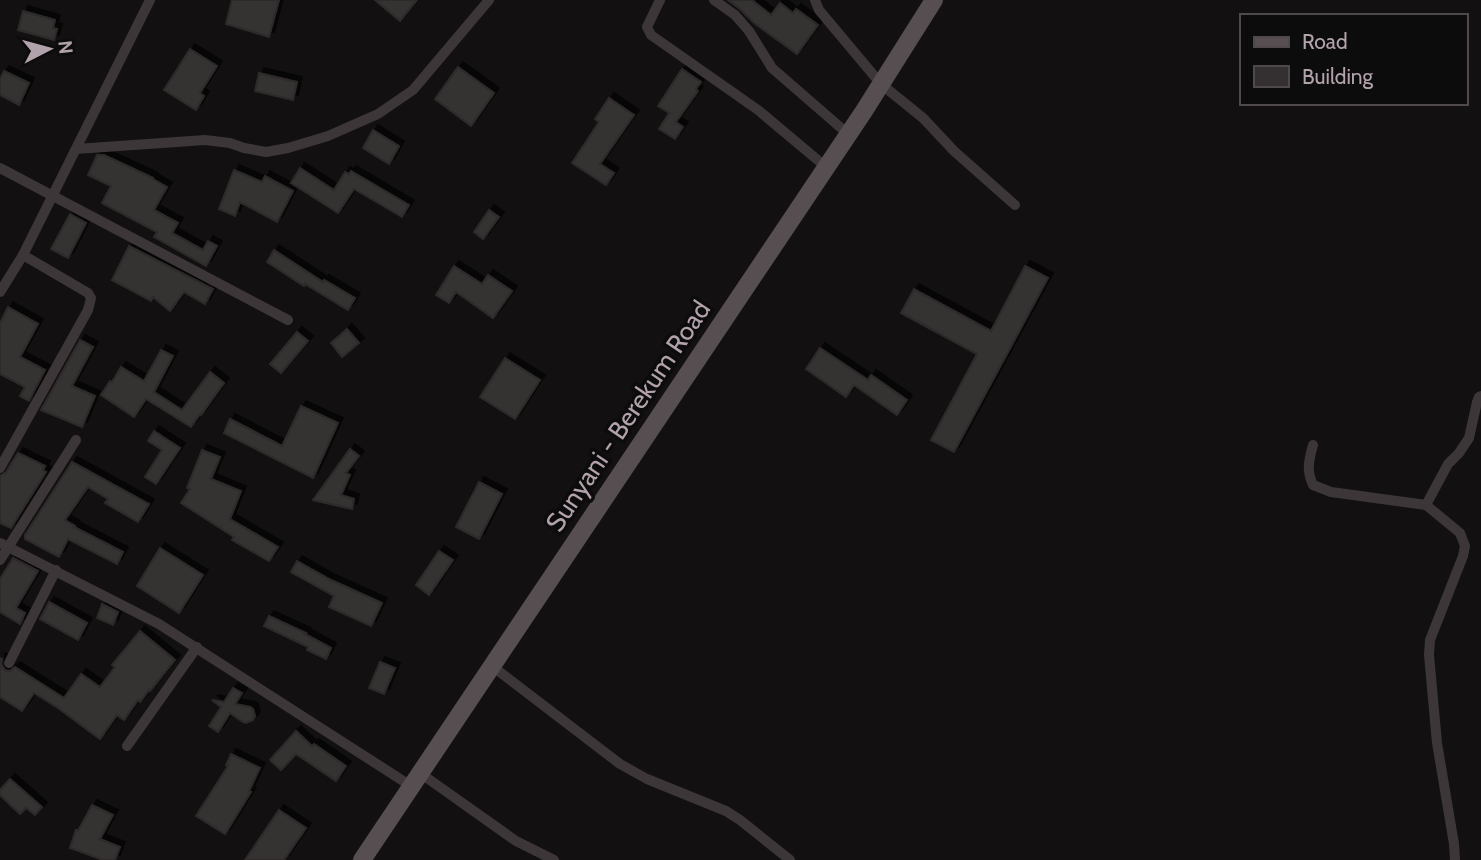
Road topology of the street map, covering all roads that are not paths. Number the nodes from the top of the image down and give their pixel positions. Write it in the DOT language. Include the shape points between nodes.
graph roads {
  1 [pos="150,0"];
  2 [pos="489,0"];
  3 [pos="660,0"];
  4 [pos="714,0"];
  5 [pos="815,0"];
  6 [pos="934,0"];
  7 [pos="881,84"];
  8 [pos="848,134"];
  9 [pos="76,149"];
  10 [pos="826,167"];
  11 [pos="0,168"];
  12 [pos="53,195"];
  13 [pos="1015,205"];
  14 [pos="23,255"];
  15 [pos="0,292"];
  16 [pos="288,320"];
  17 [pos="1481,396"];
  18 [pos="76,440"];
  19 [pos="1313,445"];
  20 [pos="0,468"];
  21 [pos="1426,505"];
  22 [pos="4,545"];
  23 [pos="0,560"];
  24 [pos="56,570"];
  25 [pos="197,647"];
  26 [pos="9,663"];
  27 [pos="492,666"];
  28 [pos="127,746"];
  29 [pos="416,780"];
  30 [pos="362,860"];
  31 [pos="554,860"];
  32 [pos="790,860"];
  33 [pos="1455,860"];
  1 -- 9 [label="street"];
  2 -- 9 [label="street" via="413,90 378,114 328,136 267,152 205,140"];
  3 -- 10 [label="street" via="647,27 651,35 758,110"];
  4 -- 8 [label="street" via="749,31 772,68"];
  5 -- 7 [label="street"];
  6 -- 7 [label="main road, Sunyani - Berekum Road"];
  7 -- 8 [label="main road, Sunyani - Berekum Road"];
  7 -- 13 [label="street"];
  8 -- 10 [label="main road, Sunyani - Berekum Road"];
  9 -- 12 [label="street"];
  10 -- 27 [label="main road, Sunyani - Berekum Road"];
  11 -- 12 [label="street"];
  12 -- 14 [label="street"];
  12 -- 16 [label="street"];
  14 -- 15 [label="street"];
  14 -- 20 [label="street" via="91,298"];
  17 -- 21 [label="street" via="1469,439 1448,464"];
  18 -- 22 [label="street"];
  19 -- 21 [label="street" via="1308,475 1313,485 1331,492"];
  21 -- 33 [label="street" via="1460,533 1465,546 1430,640 1429,655"];
  22 -- 23 [label="street"];
  22 -- 24 [label="street"];
  24 -- 25 [label="street"];
  24 -- 26 [label="street"];
  25 -- 28 [label="street"];
  25 -- 29 [label="street"];
  27 -- 29 [label="main road, Sunyani - Berekum Road"];
  27 -- 32 [label="street" via="620,764 726,811"];
  29 -- 30 [label="main road, Sunyani - Berekum Road"];
  29 -- 31 [label="street"];
}
